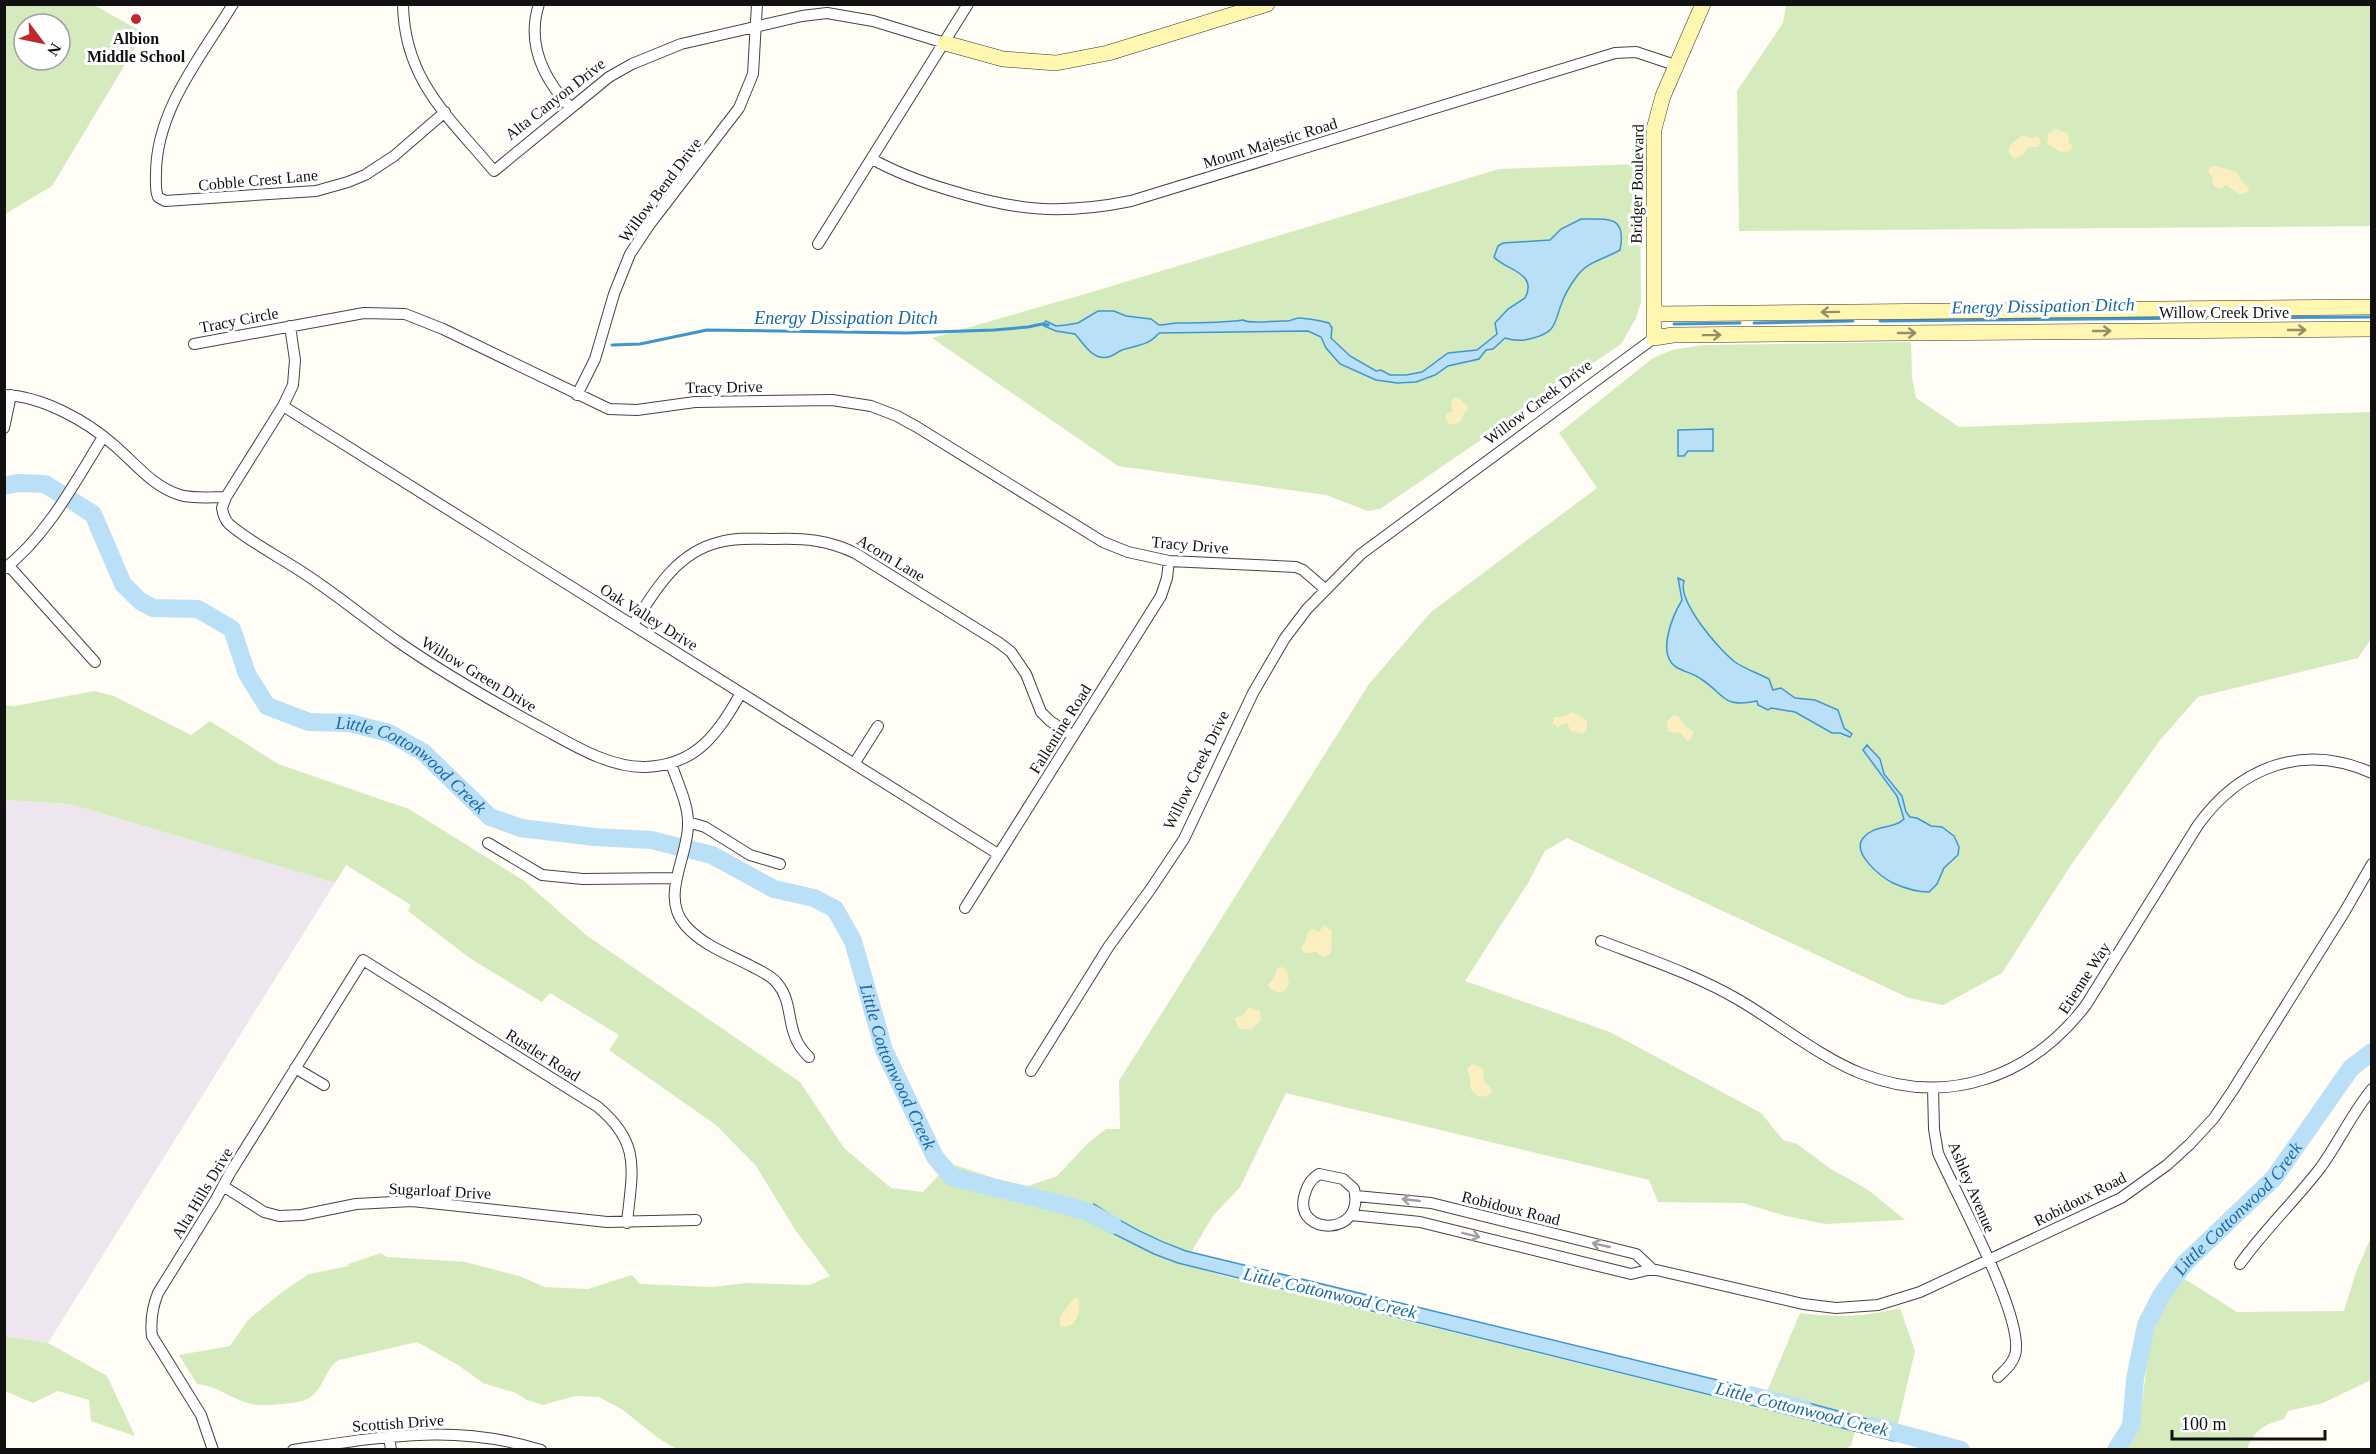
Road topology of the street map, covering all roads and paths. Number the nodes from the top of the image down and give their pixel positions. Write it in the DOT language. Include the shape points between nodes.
graph roads {
  1 [pos="233,4"];
  2 [pos="403,4"];
  3 [pos="539,4"];
  4 [pos="757,4"];
  5 [pos="968,4"];
  6 [pos="1267,4"];
  7 [pos="1703,4"];
  8 [pos="756,26"];
  9 [pos="945,43"];
  10 [pos="1675,65"];
  11 [pos="570,107"];
  12 [pos="445,112"];
  13 [pos="872,159"];
  14 [pos="818,244"];
  15 [pos="2372,307"];
  16 [pos="1654,314"];
  17 [pos="290,326"];
  18 [pos="2372,329"];
  19 [pos="1654,338"];
  20 [pos="194,344"];
  21 [pos="8,395"];
  22 [pos="577,395"];
  23 [pos="283,406"];
  24 [pos="4,428"];
  25 [pos="103,437"];
  26 [pos="226,497"];
  27 [pos="1169,561"];
  28 [pos="7,567"];
  29 [pos="1325,589"];
  30 [pos="633,625"];
  31 [pos="95,663"];
  32 [pos="741,693"];
  33 [pos="879,726"];
  34 [pos="1073,736"];
  35 [pos="671,763"];
  36 [pos="854,764"];
  37 [pos="2372,773"];
  38 [pos="688,827"];
  39 [pos="488,843"];
  40 [pos="998,854"];
  41 [pos="780,864"];
  42 [pos="2372,864"];
  43 [pos="677,878"];
  44 [pos="965,908"];
  45 [pos="1601,941"];
  46 [pos="363,960"];
  47 [pos="809,1057"];
  48 [pos="295,1068"];
  49 [pos="1031,1071"];
  50 [pos="324,1085"];
  51 [pos="1933,1088"];
  52 [pos="2372,1089"];
  53 [pos="223,1186"];
  54 [pos="1356,1196"];
  55 [pos="1352,1215"];
  56 [pos="696,1220"];
  57 [pos="627,1223"];
  58 [pos="1988,1260"];
  59 [pos="2240,1264"];
  60 [pos="1652,1269"];
  61 [pos="1998,1377"];
  62 [pos="389,1436"];
  63 [pos="213,1449"];
  64 [pos="293,1449"];
  65 [pos="391,1449"];
  66 [pos="541,1449"];
  1 -- 12 [label="street, Cobble Crest Lane" via="163,124 156,162 158,197 165,201 332,187 380,166"];
  2 -- 12 [label="street" via="404,35 413,64"];
  3 -- 11 [label="street" via="534,31 537,55 558,95"];
  4 -- 8 [label="street, Willow Bend Drive"];
  5 -- 9 [label="street"];
  6 -- 9 [label="street, Alta Canyon Drive" via="1108,53 1056,63 1003,59"];
  7 -- 10 [label="street, Bridger Boulevard"];
  8 -- 9 [label="street, Alta Canyon Drive" via="827,13"];
  8 -- 11 [label="street, Alta Canyon Drive" via="656,53 609,77"];
  8 -- 22 [label="street, Willow Bend Drive" via="753,74 739,108 630,254 595,359"];
  9 -- 13 [label="street"];
  10 -- 13 [label="street, Mount Majestic Road" via="1636,52 1615,53 1096,208 1059,211 988,202 916,180"];
  10 -- 16 [label="street, Bridger Boulevard" via="1654,129"];
  11 -- 12 [label="street, Alta Canyon Drive" via="494,171"];
  13 -- 14 [label="street"];
  15 -- 16 [label="street, Willow Creek Drive, one-way"];
  16 -- 19 [label="street, Bridger Boulevard"];
  17 -- 20 [label="street, Tracy Circle"];
  17 -- 22 [label="street, Tracy Drive" via="364,314 405,314"];
  17 -- 23 [label="street" via="295,373"];
  19 -- 18 [label="street, Willow Creek Drive, one-way"];
  19 -- 29 [label="street, Willow Creek Drive" via="1361,555"];
  21 -- 24 [label="street"];
  21 -- 25 [label="street" via="48,405"];
  22 -- 27 [label="street, Tracy Drive" via="623,411 695,402 832,400 871,406 917,427 1103,542"];
  23 -- 26 [label="street"];
  23 -- 30 [label="street, Oak Valley Drive"];
  25 -- 26 [label="street" via="140,472 166,489 181,495"];
  25 -- 28 [label="street" via="56,511"];
  26 -- 35 [label="street, Willow Green Drive" via="222,508 228,523 476,692 561,739 618,764 646,767"];
  27 -- 29 [label="street, Tracy Drive" via="1296,567"];
  27 -- 34 [label="street, Fallentine Road" via="1161,596"];
  28 -- 31 [label="street"];
  29 -- 49 [label="street, Willow Creek Drive" via="1290,630 1268,666 1174,855 1109,946"];
  30 -- 32 [label="street, Oak Valley Drive"];
  30 -- 34 [label="street, Acorn Lane" via="676,565 705,547 740,539 821,540 855,553 998,642 1020,662 1041,712"];
  32 -- 35 [label="street, Willow Green Drive" via="715,734 690,755"];
  32 -- 36 [label="street, Oak Valley Drive"];
  33 -- 36 [label="street"];
  34 -- 40 [label="street, Fallentine Road"];
  35 -- 38 [label="street"];
  36 -- 40 [label="street, Oak Valley Drive"];
  37 -- 51 [label="street, Etienne Way" via="2331,761 2303,760 2266,768 2247,777 2211,807 2198,825 2068,1028 2029,1060 2003,1073"];
  38 -- 41 [label="street" via="705,827 750,855"];
  38 -- 43 [label="street"];
  39 -- 43 [label="street" via="542,875 583,879"];
  40 -- 44 [label="street, Fallentine Road"];
  42 -- 58 [label="street, Robidoux Road" via="2233,1090 2190,1144 2121,1198"];
  43 -- 47 [label="street" via="675,900 683,923 702,940 778,983 793,1037"];
  45 -- 51 [label="street, Etienne Way" via="1722,991 1859,1073 1887,1082"];
  46 -- 48 [label="street, Alta Hills Drive"];
  46 -- 57 [label="street, Rustler Road" via="614,1120 631,1153"];
  48 -- 50 [label="street"];
  48 -- 53 [label="street, Alta Hills Drive"];
  51 -- 58 [label="street, Ashley Avenue" via="1938,1153"];
  52 -- 59 [label="street" via="2322,1165"];
  53 -- 57 [label="street, Sugarloaf Drive" via="264,1212 279,1216 356,1204 412,1201"];
  53 -- 63 [label="street, Alta Hills Drive" via="158,1293 150,1323 152,1336 196,1407"];
  54 -- 55 [label="street"];
  54 -- 55 [label="street, Robidoux Road" via="1343,1179 1319,1174 1307,1185 1302,1205 1314,1222 1331,1227 1345,1223"];
  60 -- 54 [label="street, Robidoux Road, one-way" via="1636,1254 1431,1203"];
  55 -- 60 [label="street, Robidoux Road, one-way" via="1420,1222 1631,1274"];
  56 -- 57 [label="street, Sugarloaf Drive"];
  58 -- 60 [label="street, Robidoux Road" via="1905,1297 1856,1308 1803,1304"];
  58 -- 61 [label="street, Ashley Avenue" via="2012,1317 2016,1341 2009,1367"];
  62 -- 64 [label="street, Scottish Drive"];
  62 -- 65 [label="street"];
  62 -- 66 [label="street, Scottish Drive" via="462,1434"];
}
